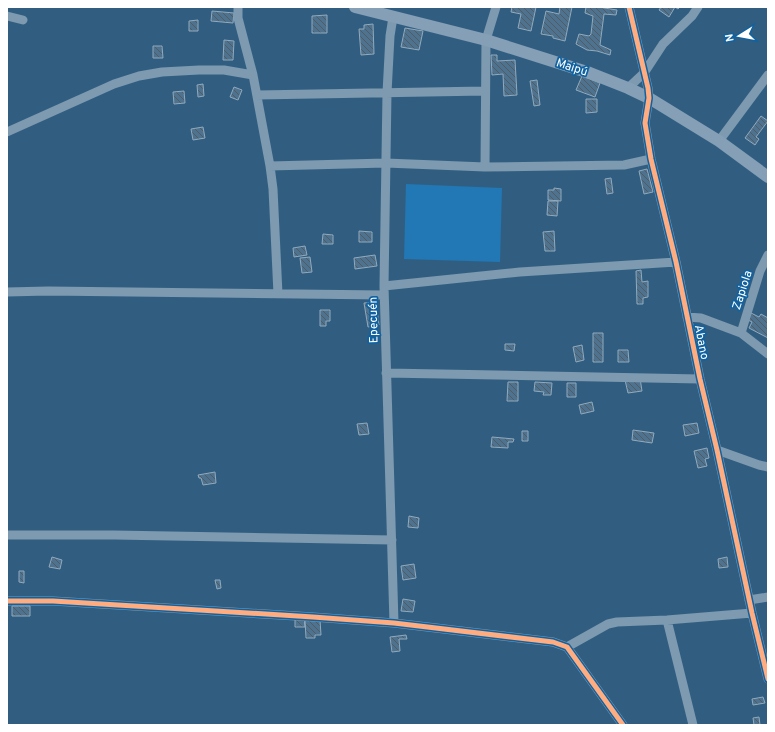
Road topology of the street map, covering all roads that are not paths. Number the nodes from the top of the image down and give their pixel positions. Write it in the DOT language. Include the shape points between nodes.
graph roads {
  1 [pos="238,7"];
  2 [pos="355,7"];
  3 [pos="496,7"];
  4 [pos="629,7"];
  5 [pos="698,7"];
  6 [pos="7,16"];
  7 [pos="393,17"];
  8 [pos="23,20"];
  9 [pos="486,40"];
  10 [pos="644,74"];
  11 [pos="253,75"];
  12 [pos="768,75"];
  13 [pos="628,88"];
  14 [pos="485,91"];
  15 [pos="387,93"];
  16 [pos="257,95"];
  17 [pos="649,98"];
  18 [pos="7,132"];
  19 [pos="719,141"];
  20 [pos="651,159"];
  21 [pos="386,163"];
  22 [pos="270,166"];
  23 [pos="485,166"];
  24 [pos="768,177"];
  25 [pos="768,255"];
  26 [pos="676,262"];
  27 [pos="384,286"];
  28 [pos="7,292"];
  29 [pos="278,294"];
  30 [pos="384,296"];
  31 [pos="687,317"];
  32 [pos="741,333"];
  33 [pos="768,354"];
  34 [pos="386,373"];
  35 [pos="700,379"];
  36 [pos="717,450"];
  37 [pos="768,467"];
  38 [pos="7,535"];
  39 [pos="392,540"];
  40 [pos="768,597"];
  41 [pos="749,600"];
  42 [pos="7,601"];
  43 [pos="752,613"];
  44 [pos="667,620"];
  45 [pos="394,623"];
  46 [pos="567,647"];
  47 [pos="768,679"];
  48 [pos="623,725"];
  49 [pos="694,725"];
  1 -- 11 [label="street" via="238,18"];
  2 -- 7 [label="main road, Maipú"];
  3 -- 9 [label="street"];
  4 -- 10 [label="street, Abano"];
  5 -- 10 [label="street" via="663,44"];
  6 -- 8 [label="street"];
  7 -- 9 [label="main road, Maipú"];
  7 -- 15 [label="street, Epecuén"];
  9 -- 13 [label="main road, Maipú" via="571,66"];
  9 -- 14 [label="street"];
  10 -- 13 [label="street"];
  10 -- 17 [label="street, Abano"];
  11 -- 16 [label="street"];
  11 -- 18 [label="street" via="224,70 199,70 139,76 114,84"];
  12 -- 19 [label="street"];
  13 -- 17 [label="main road, Maipú"];
  14 -- 15 [label="street"];
  14 -- 23 [label="street"];
  15 -- 16 [label="street"];
  15 -- 21 [label="street, Epecuén"];
  16 -- 22 [label="street"];
  17 -- 19 [label="main road, Maipú"];
  17 -- 20 [label="street, Abano" via="645,123"];
  19 -- 24 [label="main road, Maipú"];
  20 -- 23 [label="street" via="624,165"];
  20 -- 26 [label="street, Abano"];
  21 -- 22 [label="street"];
  21 -- 23 [label="street"];
  21 -- 27 [label="street, Epecuén"];
  22 -- 29 [label="street"];
  25 -- 32 [label="street, Zapiola" via="760,271"];
  26 -- 27 [label="street" via="520,272"];
  26 -- 31 [label="street, Abano"];
  27 -- 30 [label="street, Epecuén"];
  28 -- 29 [label="street"];
  29 -- 30 [label="street"];
  30 -- 34 [label="street, Epecuén"];
  31 -- 32 [label="street" via="701,318"];
  31 -- 35 [label="street, Abano"];
  32 -- 33 [label="street"];
  34 -- 35 [label="street"];
  34 -- 39 [label="street, Epecuén"];
  35 -- 36 [label="street, Abano"];
  36 -- 37 [label="street"];
  36 -- 41 [label="street, Abano"];
  38 -- 39 [label="street"];
  39 -- 45 [label="street, Epecuén"];
  40 -- 41 [label="street"];
  41 -- 43 [label="street, Abano"];
  42 -- 45 [label="street" via="53,601"];
  43 -- 44 [label="street"];
  43 -- 47 [label="street, Abano"];
  44 -- 46 [label="street" via="608,624"];
  44 -- 49 [label="street"];
  45 -- 46 [label="street" via="553,642"];
  46 -- 48 [label="street"];
}
